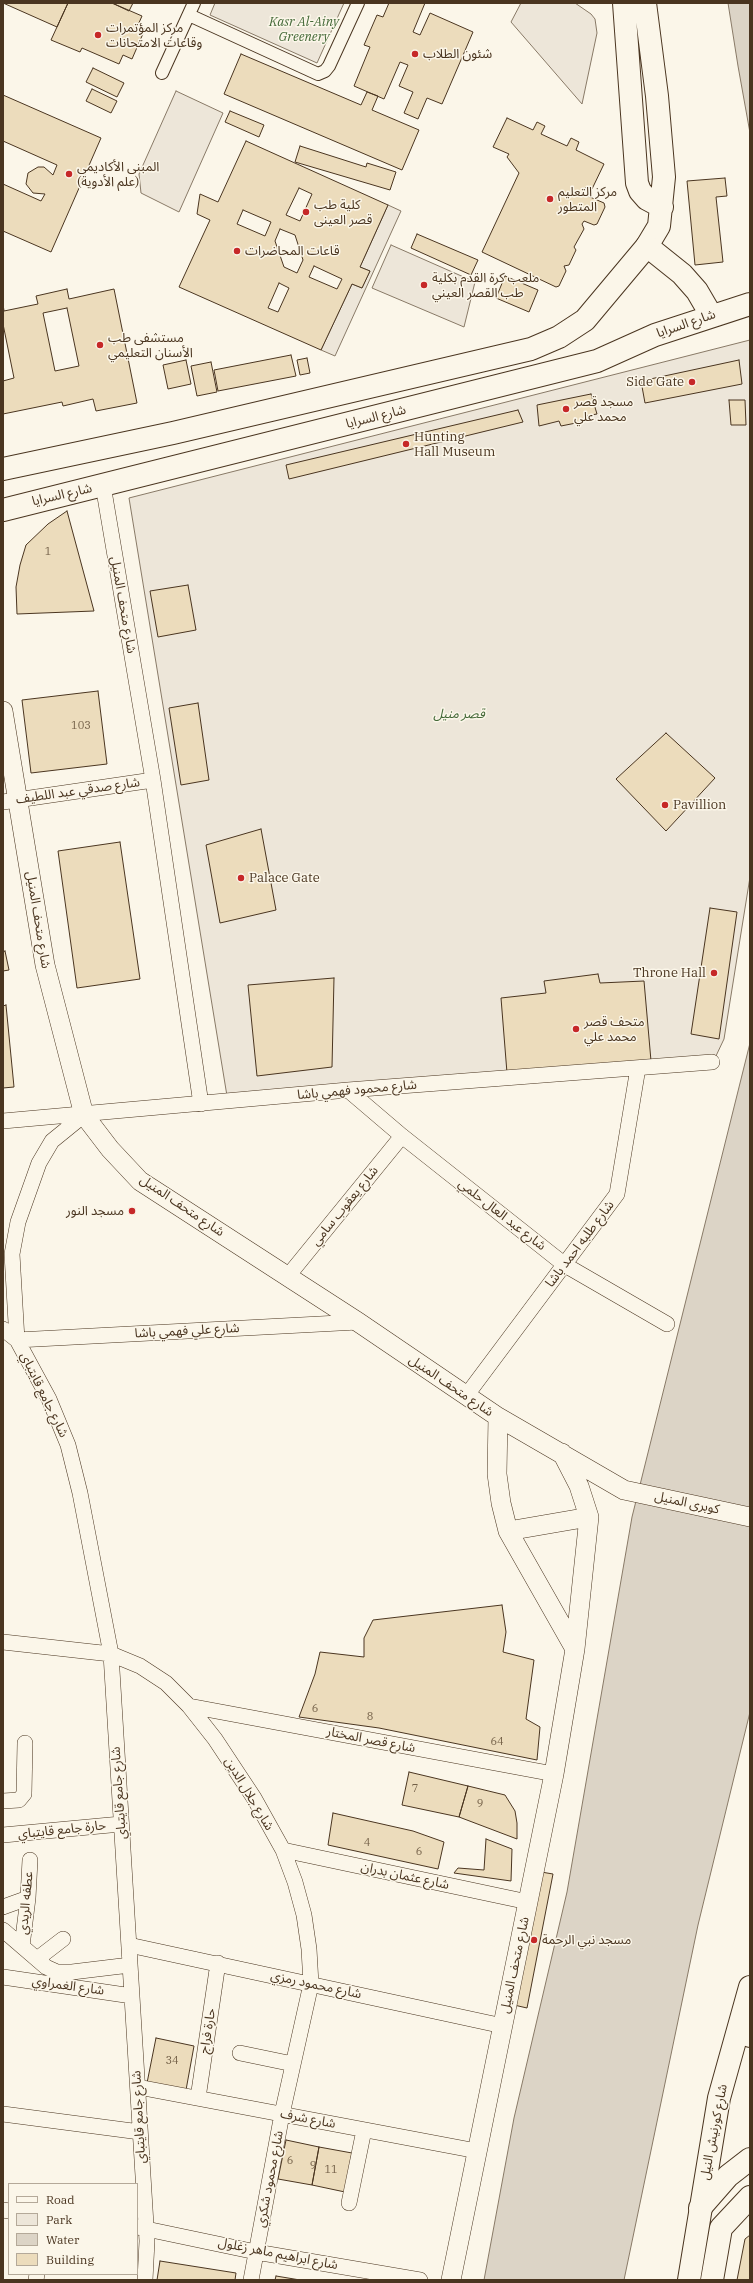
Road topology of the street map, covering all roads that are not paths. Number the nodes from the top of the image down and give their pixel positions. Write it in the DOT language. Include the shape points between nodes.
graph roads {
  1 [pos="194,3"];
  2 [pos="358,3"];
  3 [pos="624,3"];
  4 [pos="645,3"];
  5 [pos="189,15"];
  6 [pos="162,73"];
  7 [pos="662,207"];
  8 [pos="647,246"];
  9 [pos="747,304"];
  10 [pos="710,315"];
  11 [pos="3,469"];
  12 [pos="103,485"];
  13 [pos="3,510"];
  14 [pos="3,711"];
  15 [pos="153,780"];
  16 [pos="11,801"];
  17 [pos="712,1062"];
  18 [pos="638,1068"];
  19 [pos="348,1090"];
  20 [pos="201,1104"];
  21 [pos="84,1116"];
  22 [pos="3,1121"];
  23 [pos="402,1136"];
  24 [pos="565,1265"];
  25 [pos="288,1276"];
  26 [pos="358,1322"];
  27 [pos="667,1324"];
  28 [pos="3,1329"];
  29 [pos="17,1340"];
  30 [pos="466,1396"];
  31 [pos="498,1417"];
  32 [pos="562,1452"];
  33 [pos="624,1490"];
  34 [pos="589,1517"];
  35 [pos="750,1517"];
  36 [pos="508,1531"];
  37 [pos="3,1642"];
  38 [pos="575,1649"];
  39 [pos="111,1654"];
  40 [pos="189,1706"];
  41 [pos="25,1743"];
  42 [pos="554,1774"];
  43 [pos="3,1801"];
  44 [pos="121,1824"];
  45 [pos="3,1835"];
  46 [pos="283,1850"];
  47 [pos="30,1860"];
  48 [pos="28,1898"];
  49 [pos="528,1902"];
  50 [pos="3,1908"];
  51 [pos="3,1930"];
  52 [pos="62,1939"];
  53 [pos="129,1945"];
  54 [pos="22,1946"];
  55 [pos="37,1959"];
  56 [pos="218,1963"];
  57 [pos="130,1965"];
  58 [pos="3,1977"];
  59 [pos="311,1984"];
  60 [pos="750,1987"];
  61 [pos="132,1996"];
  62 [pos="746,2022"];
  63 [pos="503,2026"];
  64 [pos="240,2054"];
  65 [pos="293,2064"];
  66 [pos="138,2087"];
  67 [pos="198,2098"];
  68 [pos="3,2114"];
  69 [pos="282,2114"];
  70 [pos="364,2130"];
  71 [pos="140,2132"];
  72 [pos="477,2151"];
  73 [pos="750,2159"];
  74 [pos="750,2197"];
  75 [pos="349,2204"];
  76 [pos="700,2208"];
  77 [pos="141,2227"];
  78 [pos="256,2252"];
  79 [pos="145,2280"];
  80 [pos="251,2280"];
  81 [pos="420,2280"];
  82 [pos="451,2280"];
  83 [pos="690,2280"];
  84 [pos="712,2280"];
  1 -- 5 [label="street"];
  2 -- 5 [label="street" via="329,66 318,74"];
  3 -- 7 [label="main road" via="637,183 647,199"];
  4 -- 7 [label="main road" via="662,145"];
  5 -- 6 [label="street"];
  7 -- 8 [label="main road" via="658,226"];
  8 -- 10 [label="main road" via="682,274 697,291"];
  8 -- 11 [label="main road" via="585,320 559,337 531,349 173,433"];
  9 -- 10 [label="main road, شارع السرايا"];
  10 -- 12 [label="main road, شارع السرايا" via="655,335 597,361"];
  12 -- 13 [label="main road, شارع السرايا"];
  12 -- 15 [label="street, شارع متحف المنيل"];
  14 -- 16 [label="street, شارع متحف المنيل"];
  15 -- 16 [label="street, شارع صدقي عبد اللطيف"];
  15 -- 20 [label="street, شارع متحف المنيل"];
  16 -- 21 [label="street, شارع متحف المنيل" via="45,965"];
  17 -- 18 [label="street, شارع محمود فهمي باشا"];
  18 -- 19 [label="street, شارع محمود فهمي باشا"];
  18 -- 24 [label="street, شارع طلبه احمد باشا" via="617,1194"];
  19 -- 20 [label="street, شارع محمود فهمي باشا"];
  19 -- 23 [label="street, شارع عبد العال حلمي"];
  20 -- 21 [label="street, شارع محمود فهمي باشا"];
  21 -- 22 [label="street, شارع محمود فهمي باشا"];
  21 -- 25 [label="street, شارع متحف المنيل" via="140,1181"];
  21 -- 29 [label="street" via="52,1140 39,1163 18,1222 12,1254"];
  23 -- 24 [label="street, شارع عبد العال حلمي"];
  23 -- 25 [label="street, شارع يعقوب سامي"];
  24 -- 27 [label="street, شارع عبد العال حلمي"];
  24 -- 30 [label="street, شارع طلبه احمد باشا"];
  25 -- 26 [label="street, شارع متحف المنيل"];
  26 -- 29 [label="street, شارع علي فهمي باشا"];
  26 -- 30 [label="street, شارع متحف المنيل"];
  28 -- 29 [label="street, شارع جامع قايتباي"];
  29 -- 39 [label="street, شارع جامع قايتباي" via="49,1399 68,1444"];
  30 -- 31 [label="street, شارع متحف المنيل"];
  31 -- 32 [label="street, شارع متحف المنيل"];
  31 -- 36 [label="street, شارع متحف المنيل" via="497,1474"];
  32 -- 33 [label="street, شارع متحف المنيل"];
  32 -- 34 [label="street, شارع متحف المنيل" via="579,1486"];
  33 -- 35 [label="street, كوبرى المنيل"];
  34 -- 36 [label="street"];
  34 -- 38 [label="street, شارع متحف المنيل"];
  36 -- 38 [label="street, شارع متحف المنيل"];
  37 -- 39 [label="street, شارع جلال الدين"];
  38 -- 42 [label="street, شارع متحف المنيل"];
  39 -- 40 [label="street, شارع جلال الدين" via="140,1666 166,1683"];
  39 -- 44 [label="street, شارع جامع قايتباي"];
  40 -- 42 [label="street, شارع قصر المختار"];
  40 -- 46 [label="street, شارع جلال الدين" via="215,1739"];
  41 -- 43 [label="street" via="24,1794 19,1800"];
  42 -- 49 [label="street, شارع متحف المنيل"];
  44 -- 45 [label="street, حارة جامع قايتباي"];
  44 -- 53 [label="street, شارع جامع قايتباي"];
  46 -- 49 [label="street, شارع عثمان بدران"];
  46 -- 59 [label="street, شارع جلال الدين" via="304,1915"];
  47 -- 48 [label="street, عطفه الريدي"];
  48 -- 50 [label="street"];
  48 -- 54 [label="street, عطفه الريدي"];
  49 -- 63 [label="street, شارع متحف المنيل"];
  51 -- 54 [label="street"];
  52 -- 55 [label="street"];
  53 -- 56 [label="street, شارع محمود رمزي"];
  53 -- 57 [label="street, شارع جامع قايتباي"];
  54 -- 55 [label="street"];
  55 -- 57 [label="street" via="57,1972"];
  56 -- 59 [label="street, شارع محمود رمزي"];
  56 -- 67 [label="street, حارة فراج"];
  57 -- 61 [label="street, شارع جامع قايتباي"];
  58 -- 61 [label="street, شارع الغمراوي"];
  59 -- 63 [label="street, شارع محمود رمزي"];
  59 -- 65 [label="street, شارع محمود شكري"];
  60 -- 62 [label="main road, شارع كورنيش النيل"];
  61 -- 66 [label="street, شارع جامع قايتباي"];
  62 -- 76 [label="main road, شارع كورنيش النيل" via="719,2098"];
  63 -- 72 [label="street, شارع متحف المنيل"];
  64 -- 65 [label="street"];
  65 -- 69 [label="street, شارع محمود شكري"];
  66 -- 67 [label="street, شارع شرف"];
  66 -- 71 [label="street, شارع جامع قايتباي"];
  67 -- 69 [label="street, شارع شرف"];
  68 -- 71 [label="street"];
  69 -- 70 [label="street, شارع شرف"];
  69 -- 78 [label="street, شارع محمود شكري"];
  70 -- 72 [label="street, شارع شرف"];
  70 -- 75 [label="street"];
  71 -- 77 [label="street, شارع جامع قايتباي"];
  72 -- 82 [label="street, شارع متحف المنيل"];
  73 -- 76 [label="main road" via="728,2176"];
  74 -- 84 [label="main road" via="721,2228"];
  76 -- 83 [label="main road, شارع كورنيش النيل"];
  77 -- 78 [label="street, شارع ابراهيم ماهر زغلول"];
  77 -- 79 [label="street, شارع جامع قايتباي" via="147,2241"];
  78 -- 80 [label="street, شارع محمود شكري"];
  78 -- 81 [label="street, شارع ابراهيم ماهر زغلول"];
}
